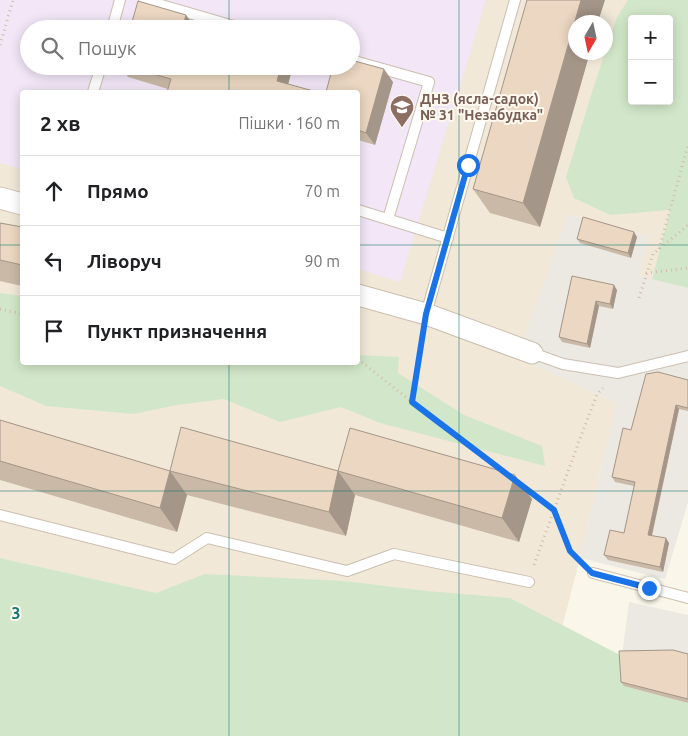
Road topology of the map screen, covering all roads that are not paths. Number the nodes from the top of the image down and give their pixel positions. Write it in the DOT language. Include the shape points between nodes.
graph roads {
  1 [pos="120,0"];
  2 [pos="144,0"];
  3 [pos="515,0"];
  4 [pos="114,20"];
  5 [pos="213,20"];
  6 [pos="360,63"];
  7 [pos="98,75"];
  8 [pos="94,90"];
  9 [pos="0,198"];
  10 [pos="20,203"];
  11 [pos="360,211"];
  12 [pos="388,219"];
  13 [pos="448,238"];
  14 [pos="360,296"];
  15 [pos="426,314"];
  16 [pos="532,353"];
  17 [pos="688,356"];
  18 [pos="0,515"];
  19 [pos="592,573"];
  20 [pos="529,582"];
  21 [pos="688,598"];
  1 -- 4 [label="lane"];
  2 -- 5 [label="lane"];
  3 -- 13 [label="lane"];
  6 -- 12 [label="lane" via="429,82"];
  7 -- 8 [label="lane"];
  9 -- 10 [label="street"];
  11 -- 12 [label="lane"];
  12 -- 13 [label="lane"];
  13 -- 15 [label="lane"];
  14 -- 15 [label="street"];
  15 -- 16 [label="street"];
  16 -- 17 [label="lane" via="563,364 618,373"];
  18 -- 20 [label="lane" via="174,558 207,538 347,571 394,554"];
  19 -- 21 [label="lane"];
}
